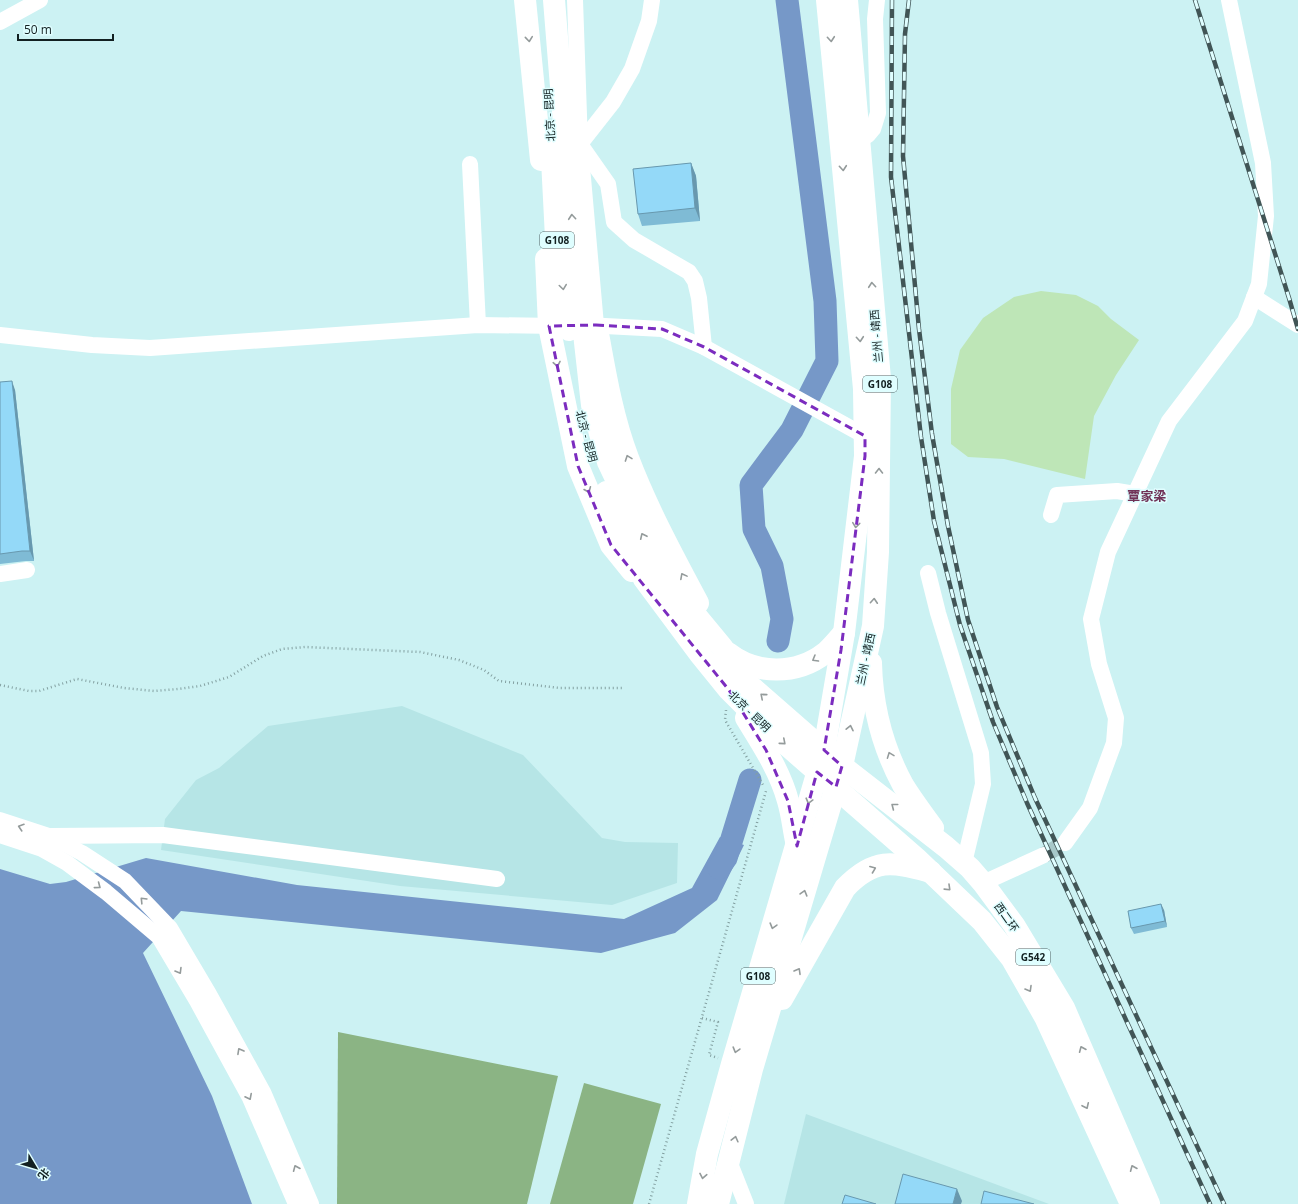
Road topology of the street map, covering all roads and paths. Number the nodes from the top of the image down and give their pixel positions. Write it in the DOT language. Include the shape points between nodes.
graph roads {
  1 [pos="40,0"];
  2 [pos="576,0"];
  3 [pos="652,0"];
  4 [pos="827,0"];
  5 [pos="847,0"];
  6 [pos="877,0"];
  7 [pos="1229,0"];
  8 [pos="544,4"];
  9 [pos="0,22"];
  10 [pos="859,140"];
  11 [pos="580,144"];
  12 [pos="470,164"];
  13 [pos="1254,297"];
  14 [pos="596,325"];
  15 [pos="1298,325"];
  16 [pos="478,326"];
  17 [pos="550,326"];
  18 [pos="0,335"];
  19 [pos="704,347"];
  20 [pos="865,436"];
  21 [pos="602,464"];
  22 [pos="1135,494"];
  23 [pos="1051,515"];
  24 [pos="27,570"];
  25 [pos="928,573"];
  26 [pos="0,574"];
  27 [pos="872,626"];
  28 [pos="844,633"];
  29 [pos="722,647"];
  30 [pos="699,653"];
  31 [pos="0,685"];
  32 [pos="622,688"];
  33 [pos="729,690"];
  34 [pos="824,750"];
  35 [pos="842,766"];
  36 [pos="817,772"];
  37 [pos="836,787"];
  38 [pos="0,820"];
  39 [pos="0,835"];
  40 [pos="46,842"];
  41 [pos="1065,843"];
  42 [pos="797,846"];
  43 [pos="946,847"];
  44 [pos="1044,855"];
  45 [pos="964,863"];
  46 [pos="931,873"];
  47 [pos="497,879"];
  48 [pos="983,883"];
  49 [pos="164,933"];
  50 [pos="702,1018"];
  51 [pos="764,1029"];
  52 [pos="732,1064"];
  53 [pos="729,1161"];
  54 [pos="296,1204"];
  55 [pos="311,1204"];
  56 [pos="649,1204"];
  57 [pos="698,1204"];
  58 [pos="718,1204"];
  59 [pos="746,1204"];
  60 [pos="1131,1204"];
  61 [pos="1149,1204"];
  1 -- 9 [label="street"];
  2 -- 11 [label="street"];
  3 -- 11 [label="street" via="649,21 632,69 613,102"];
  4 -- 20 [label="highway, 兰州 - 靖西 / G108, one-way" via="864,389"];
  5 -- 10 [label="highway, 兰州 - 靖西 / G108"];
  6 -- 10 [label="street" via="875,19 878,113 873,129 868,136"];
  7 -- 13 [label="street" via="1263,163 1266,216 1259,284"];
  8 -- 17 [label="highway, one-way" via="542,168"];
  8 -- 21 [label="highway, 北京 - 昆明 / G108" via="592,405"];
  27 -- 10 [label="highway, 兰州 - 靖西 / G108, one-way" via="878,552 880,379"];
  11 -- 14 [label="street"];
  11 -- 19 [label="street" via="608,184 614,222 634,240 689,272 695,281"];
  12 -- 16 [label="street"];
  13 -- 15 [label="street"];
  13 -- 22 [label="street" via="1245,321 1168,421"];
  14 -- 17 [label="street"];
  14 -- 19 [label="street" via="662,329"];
  29 -- 14 [label="highway, one-way" via="663,539 628,458 610,398"];
  16 -- 17 [label="street"];
  16 -- 18 [label="street" via="150,348 92,345"];
  17 -- 30 [label="highway, one-way" via="578,466 611,545"];
  19 -- 20 [label="street"];
  20 -- 28 [label="highway, 兰州 - 靖西 / G108, one-way" via="865,456"];
  29 -- 21 [label="highway, 北京 - 昆明 / G108, one-way" via="660,572"];
  21 -- 30 [label="highway, 北京 - 昆明 / G108" via="644,579"];
  22 -- 23 [label="street" via="1117,491 1057,494"];
  22 -- 41 [label="street" via="1108,552 1091,619 1099,664 1116,718 1114,742 1090,808"];
  24 -- 26 [label="street"];
  25 -- 45 [label="street" via="981,753 983,784"];
  35 -- 27 [label="highway, 兰州 - 靖西 / G108, one-way"];
  43 -- 27 [label="highway, one-way" via="904,786 884,738 876,709 872,671"];
  28 -- 29 [label="highway, one-way" via="818,658 790,669 758,668 738,660"];
  28 -- 34 [label="highway, 兰州 - 靖西 / G108"];
  34 -- 29 [label="highway, 北京 - 昆明 / G108, one-way" via="746,682"];
  30 -- 33 [label="highway, 北京 - 昆明 / G108"];
  31 -- 32 [label="path" via="29,692 77,679 154,691 178,689 200,686 229,677 262,656 282,649 305,648 420,652 460,660 484,670 499,681 560,688"];
  33 -- 36 [label="highway, 北京 - 昆明 / G108, one-way"];
  33 -- 42 [label="highway" via="780,778 788,801"];
  33 -- 50 [label="path" via="725,720 766,791"];
  34 -- 35 [label="highway, G108"];
  34 -- 36 [label="highway, G108"];
  35 -- 37 [label="highway, G108"];
  43 -- 35 [label="highway, 西二环 / G542, one-way"];
  36 -- 37 [label="highway, 北京 - 昆明 / G108"];
  36 -- 42 [label="highway, G108, one-way"];
  37 -- 46 [label="highway, 西二环 / G542"];
  51 -- 37 [label="highway, G108, one-way"];
  40 -- 38 [label="street, one-way"];
  39 -- 40 [label="street"];
  40 -- 47 [label="street" via="163,835"];
  40 -- 49 [label="street, one-way" via="66,862"];
  49 -- 40 [label="street, one-way" via="125,881 82,853"];
  42 -- 52 [label="highway, G108, one-way"];
  43 -- 45 [label="highway, 西二环 / G542"];
  44 -- 48 [label="street"];
  45 -- 48 [label="highway, 西二环 / G542"];
  51 -- 46 [label="highway, one-way" via="845,888 857,876 874,867 894,864"];
  46 -- 60 [label="highway, 西二环 / G542, one-way" via="982,921 1012,959 1045,1017"];
  61 -- 48 [label="highway, 西二环 / G542, one-way" via="1064,1008 1014,925"];
  49 -- 54 [label="street, one-way" via="197,1001 250,1098"];
  55 -- 49 [label="street, one-way" via="263,1092 209,994"];
  50 -- 52 [label="path" via="718,1022 708,1055"];
  50 -- 56 [label="path"];
  53 -- 51 [label="highway, G108, one-way"];
  52 -- 57 [label="highway, G108, one-way" via="708,1154"];
  53 -- 58 [label="highway, G108"];
  53 -- 59 [label="street"];
}
